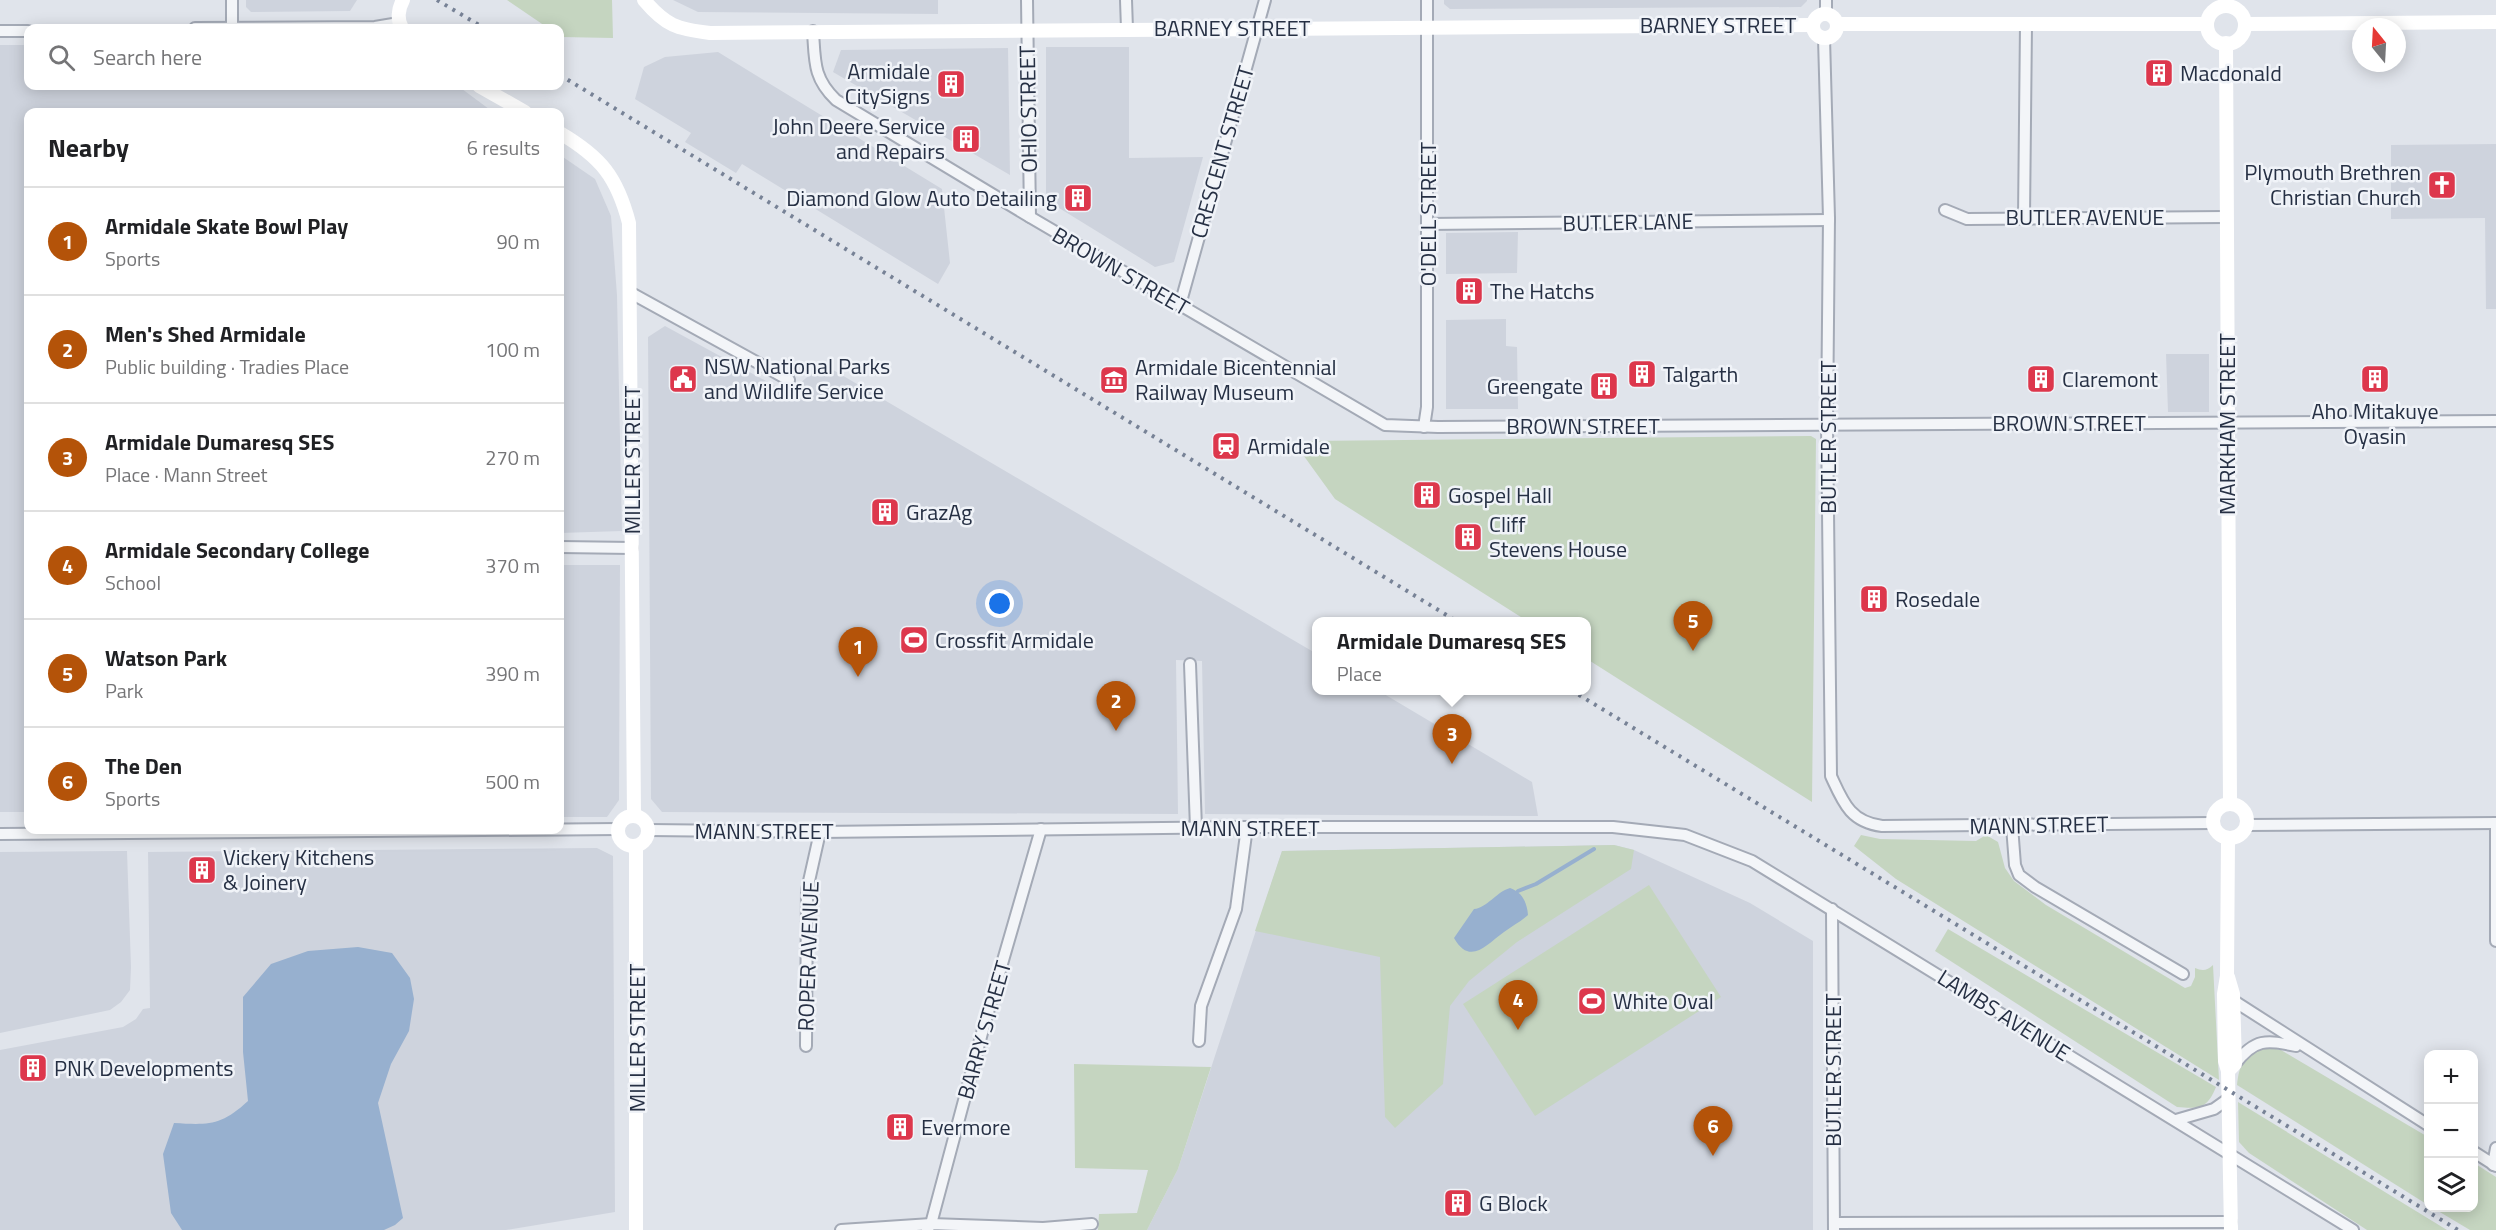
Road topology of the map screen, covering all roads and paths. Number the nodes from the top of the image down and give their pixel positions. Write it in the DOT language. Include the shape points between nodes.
graph roads {
  1 [pos="232,0"];
  2 [pos="403,0"];
  3 [pos="644,0"];
  4 [pos="1027,0"];
  5 [pos="1126,0"];
  6 [pos="1264,0"];
  7 [pos="1427,0"];
  8 [pos="2225,3"];
  9 [pos="1826,7"];
  10 [pos="2496,22"];
  11 [pos="232,24"];
  12 [pos="400,24"];
  13 [pos="1837,24"];
  14 [pos="2026,24"];
  15 [pos="2207,24"];
  16 [pos="2245,24"];
  17 [pos="1813,25"];
  18 [pos="1427,27"];
  19 [pos="1126,28"];
  20 [pos="1257,28"];
  21 [pos="1027,29"];
  22 [pos="24,30"];
  23 [pos="0,31"];
  24 [pos="813,31"];
  25 [pos="1824,38"];
  26 [pos="2226,43"];
  27 [pos="486,90"];
  28 [pos="518,108"];
  29 [pos="564,136"];
  30 [pos="1945,210"];
  31 [pos="1030,217"];
  32 [pos="2024,217"];
  33 [pos="2226,217"];
  34 [pos="1828,220"];
  35 [pos="1428,224"];
  36 [pos="631,293"];
  37 [pos="1180,305"];
  38 [pos="789,381"];
  39 [pos="2496,421"];
  40 [pos="2228,422"];
  41 [pos="1827,424"];
  42 [pos="1424,427"];
  43 [pos="564,547"];
  44 [pos="632,548"];
  45 [pos="1190,663"];
  46 [pos="2230,804"];
  47 [pos="634,815"];
  48 [pos="2212,823"];
  49 [pos="2496,823"];
  50 [pos="1865,824"];
  51 [pos="2247,825"];
  52 [pos="2012,826"];
  53 [pos="1247,827"];
  54 [pos="1196,828"];
  55 [pos="564,829"];
  56 [pos="618,829"];
  57 [pos="1041,829"];
  58 [pos="649,830"];
  59 [pos="820,832"];
  60 [pos="0,834"];
  61 [pos="24,834"];
  62 [pos="2228,839"];
  63 [pos="636,846"];
  64 [pos="1832,909"];
  65 [pos="2496,941"];
  66 [pos="2183,974"];
  67 [pos="2228,976"];
  68 [pos="2234,1001"];
  69 [pos="1199,1041"];
  70 [pos="806,1046"];
  71 [pos="2303,1047"];
  72 [pos="2231,1067"];
  73 [pos="2228,1099"];
  74 [pos="2176,1120"];
  75 [pos="2424,1123"];
  76 [pos="2496,1148"];
  77 [pos="2231,1153"];
  78 [pos="2478,1155"];
  79 [pos="2495,1166"];
  80 [pos="1092,1224"];
  81 [pos="2231,1226"];
  82 [pos="929,1227"];
  83 [pos="1834,1227"];
  84 [pos="636,1230"];
  85 [pos="841,1230"];
  86 [pos="2353,1230"];
  1 -- 11 [label="street"];
  2 -- 12 [label="street"];
  3 -- 24 [label="street, BARNEY STREET" via="656,14 679,29 710,33"];
  4 -- 21 [label="street, OHIO STREET"];
  5 -- 19 [label="street"];
  6 -- 20 [label="street, CRESCENT STREET"];
  7 -- 18 [label="street, O'DELL STREET"];
  8 -- 15 [label="street" via="2212,11"];
  8 -- 16 [label="street" via="2239,11"];
  9 -- 13 [label="street"];
  9 -- 17 [label="street"];
  10 -- 16 [label="street"];
  13 -- 14 [label="street"];
  13 -- 25 [label="street" via="1834,33"];
  14 -- 15 [label="street"];
  14 -- 32 [label="street"];
  15 -- 26 [label="street" via="2212,38"];
  16 -- 26 [label="street" via="2239,38"];
  17 -- 18 [label="street, BARNEY STREET"];
  17 -- 25 [label="street" via="1814,32"];
  18 -- 20 [label="street, BARNEY STREET"];
  18 -- 35 [label="street, O'DELL STREET"];
  19 -- 20 [label="street, BARNEY STREET"];
  19 -- 21 [label="street, BARNEY STREET"];
  20 -- 37 [label="street, CRESCENT STREET"];
  21 -- 24 [label="street, BARNEY STREET"];
  21 -- 31 [label="street, OHIO STREET"];
  22 -- 23 [label="street"];
  24 -- 31 [label="street, BROWN STREET" via="815,64 822,87 836,100"];
  25 -- 34 [label="street, BUTLER STREET"];
  26 -- 33 [label="street, MARKHAM STREET"];
  27 -- 28 [label="street"];
  29 -- 36 [label="street, MILLER STREET" via="591,153 616,184 629,223"];
  30 -- 32 [label="street, BUTLER AVENUE" via="1967,219"];
  31 -- 37 [label="street, BROWN STREET"];
  32 -- 33 [label="street, BUTLER AVENUE"];
  33 -- 40 [label="street, MARKHAM STREET"];
  34 -- 35 [label="street, BUTLER LANE"];
  34 -- 41 [label="street, BUTLER STREET"];
  35 -- 42 [label="street, O'DELL STREET"];
  36 -- 38 [label="street"];
  36 -- 44 [label="street, MILLER STREET"];
  37 -- 42 [label="street, BROWN STREET" via="1385,425"];
  39 -- 40 [label="street, BROWN STREET"];
  40 -- 41 [label="street, BROWN STREET"];
  40 -- 46 [label="street, MARKHAM STREET"];
  41 -- 42 [label="street, BROWN STREET"];
  41 -- 50 [label="street, BUTLER STREET" via="1831,776 1845,806"];
  43 -- 44 [label="street"];
  44 -- 47 [label="street, MILLER STREET"];
  45 -- 54 [label="street"];
  46 -- 48 [label="street" via="2215,812"];
  46 -- 51 [label="street" via="2241,808"];
  47 -- 56 [label="street" via="623,819"];
  47 -- 58 [label="street" via="644,820"];
  48 -- 52 [label="street, MANN STREET"];
  48 -- 62 [label="street" via="2216,832"];
  49 -- 51 [label="street"];
  49 -- 65 [label="street"];
  50 -- 52 [label="street, MANN STREET"];
  51 -- 62 [label="street" via="2240,836"];
  52 -- 66 [label="street" via="2019,875"];
  53 -- 54 [label="street, MANN STREET"];
  53 -- 64 [label="street, MANN STREET" via="1651,830 1685,835 1752,861"];
  53 -- 69 [label="street" via="1236,909 1201,1006"];
  54 -- 57 [label="street, MANN STREET"];
  55 -- 56 [label="street"];
  56 -- 63 [label="street" via="623,842"];
  57 -- 59 [label="street, MANN STREET"];
  57 -- 82 [label="street, BARRY STREET"];
  58 -- 59 [label="street, MANN STREET"];
  58 -- 63 [label="street" via="645,840"];
  59 -- 70 [label="street, ROPER AVENUE" via="807,890"];
  60 -- 61 [label="street"];
  62 -- 67 [label="street"];
  63 -- 84 [label="street, MILLER STREET"];
  64 -- 74 [label="street, LAMBS AVENUE"];
  64 -- 83 [label="street, BUTLER STREET"];
  67 -- 68 [label="street"];
  67 -- 72 [label="street" via="2224,994 2224,1061"];
  68 -- 71 [label="street"];
  68 -- 72 [label="street"];
  71 -- 72 [label="street" via="2262,1042 2246,1050"];
  71 -- 75 [label="street"];
  72 -- 73 [label="street"];
  73 -- 74 [label="street" via="2214,1109"];
  73 -- 77 [label="street"];
  74 -- 77 [label="street, LAMBS AVENUE"];
  76 -- 79 [label="street"];
  77 -- 81 [label="street"];
  77 -- 86 [label="street, LAMBS AVENUE"];
  78 -- 79 [label="street"];
  80 -- 82 [label="street" via="1043,1228"];
  81 -- 83 [label="street"];
  82 -- 85 [label="street"];
}
